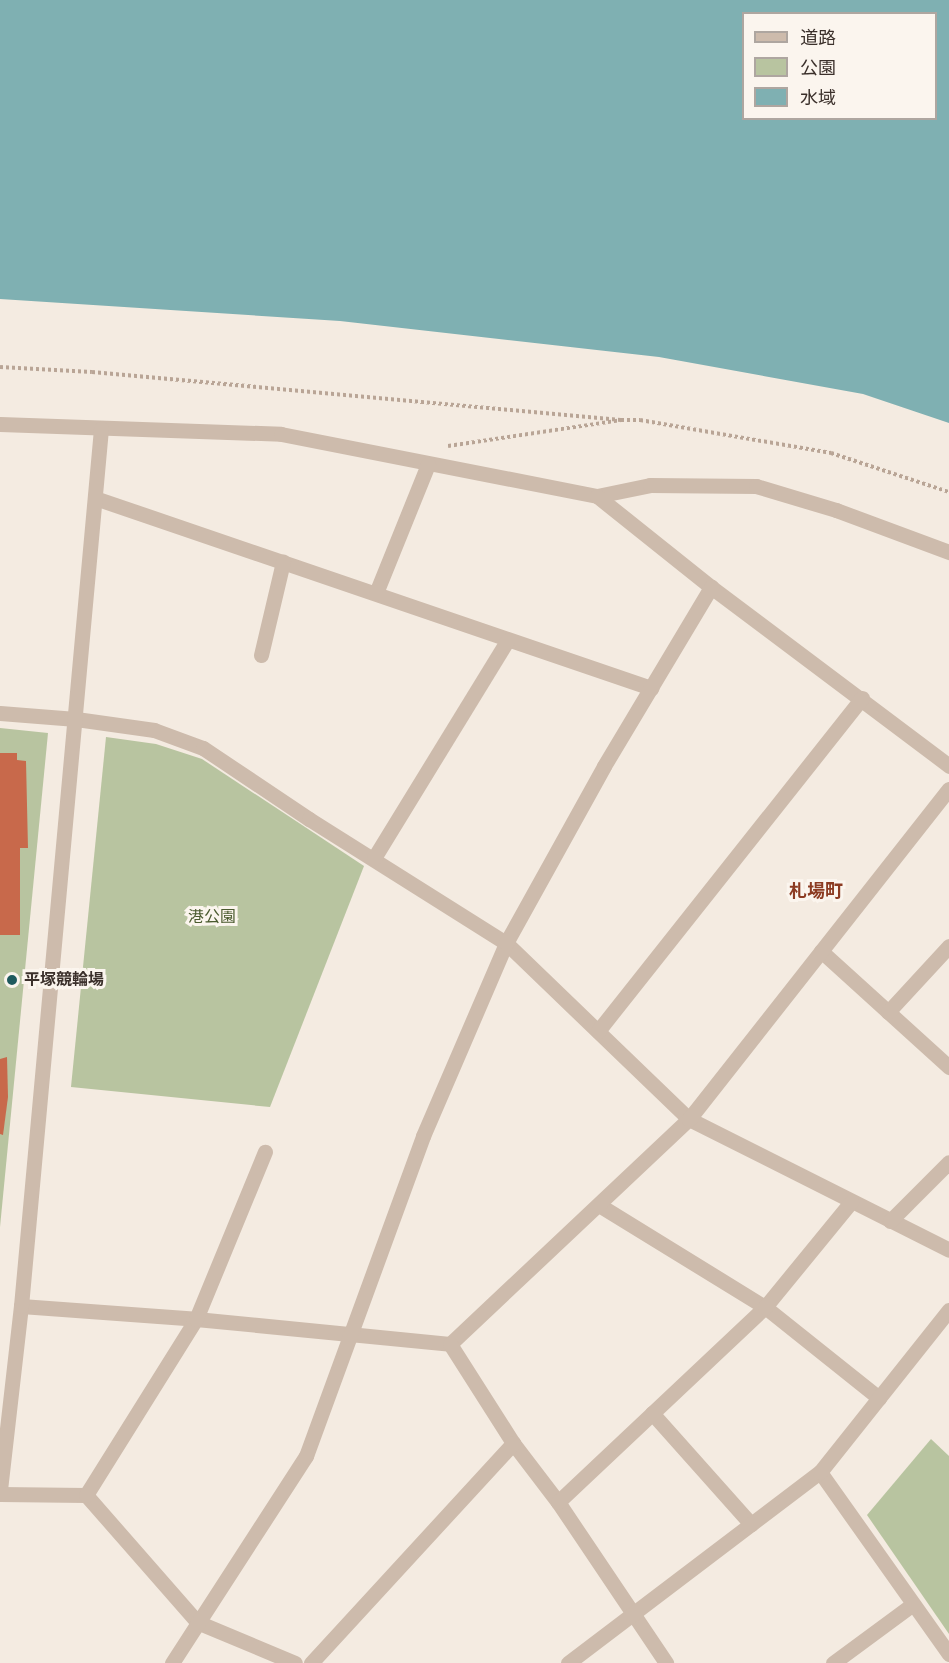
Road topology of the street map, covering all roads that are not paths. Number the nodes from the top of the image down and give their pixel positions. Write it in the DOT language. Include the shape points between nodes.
graph roads {
  1 [pos="0,424"];
  2 [pos="101,429"];
  3 [pos="423,463"];
  4 [pos="597,496"];
  5 [pos="95,498"];
  6 [pos="949,552"];
  7 [pos="283,562"];
  8 [pos="711,587"];
  9 [pos="376,593"];
  10 [pos="507,641"];
  11 [pos="261,655"];
  12 [pos="651,688"];
  13 [pos="862,698"];
  14 [pos="0,714"];
  15 [pos="76,719"];
  16 [pos="949,766"];
  17 [pos="949,789"];
  18 [pos="374,858"];
  19 [pos="506,943"];
  20 [pos="949,946"];
  21 [pos="821,951"];
  22 [pos="888,1012"];
  23 [pos="598,1032"];
  24 [pos="949,1067"];
  25 [pos="689,1119"];
  26 [pos="265,1152"];
  27 [pos="949,1162"];
  28 [pos="851,1202"];
  29 [pos="599,1205"];
  30 [pos="890,1221"];
  31 [pos="949,1250"];
  32 [pos="21,1306"];
  33 [pos="765,1307"];
  34 [pos="949,1310"];
  35 [pos="196,1319"];
  36 [pos="351,1333"];
  37 [pos="450,1344"];
  38 [pos="879,1398"];
  39 [pos="652,1413"];
  40 [pos="513,1443"];
  41 [pos="820,1472"];
  42 [pos="0,1492"];
  43 [pos="86,1496"];
  44 [pos="558,1502"];
  45 [pos="751,1524"];
  46 [pos="913,1604"];
  47 [pos="632,1616"];
  48 [pos="198,1622"];
  49 [pos="949,1654"];
  50 [pos="172,1663"];
  51 [pos="296,1663"];
  52 [pos="311,1663"];
  53 [pos="568,1663"];
  54 [pos="666,1663"];
  55 [pos="833,1663"];
  1 -- 2 [label="street"];
  2 -- 3 [label="street" via="281,434"];
  2 -- 5 [label="street"];
  3 -- 4 [label="street"];
  3 -- 9 [label="street"];
  4 -- 6 [label="street" via="650,485 756,486 836,510"];
  4 -- 8 [label="street"];
  5 -- 7 [label="street"];
  5 -- 15 [label="street"];
  7 -- 9 [label="street"];
  7 -- 11 [label="street"];
  8 -- 12 [label="street"];
  8 -- 13 [label="street"];
  9 -- 10 [label="street"];
  10 -- 12 [label="street"];
  10 -- 18 [label="street"];
  12 -- 19 [label="street"];
  13 -- 16 [label="street"];
  13 -- 23 [label="street"];
  14 -- 15 [label="street"];
  15 -- 18 [label="street" via="154,730 203,748"];
  15 -- 32 [label="street"];
  17 -- 21 [label="street"];
  18 -- 19 [label="street"];
  19 -- 23 [label="street"];
  19 -- 36 [label="street" via="423,1136"];
  20 -- 22 [label="street"];
  21 -- 22 [label="street"];
  21 -- 25 [label="street"];
  22 -- 24 [label="street"];
  23 -- 25 [label="street"];
  25 -- 28 [label="street"];
  25 -- 29 [label="street"];
  26 -- 35 [label="street"];
  27 -- 30 [label="street"];
  28 -- 30 [label="street"];
  28 -- 33 [label="street"];
  29 -- 33 [label="street"];
  29 -- 37 [label="street"];
  30 -- 31 [label="street"];
  32 -- 35 [label="street"];
  32 -- 42 [label="street"];
  33 -- 38 [label="street"];
  33 -- 39 [label="street"];
  34 -- 38 [label="street"];
  35 -- 36 [label="street"];
  35 -- 43 [label="street"];
  36 -- 37 [label="street"];
  36 -- 48 [label="street" via="306,1456"];
  37 -- 40 [label="street"];
  38 -- 41 [label="street"];
  39 -- 44 [label="street"];
  39 -- 45 [label="street"];
  40 -- 44 [label="street"];
  40 -- 52 [label="street"];
  41 -- 45 [label="street"];
  41 -- 46 [label="street"];
  42 -- 43 [label="street"];
  43 -- 48 [label="street"];
  44 -- 47 [label="street"];
  45 -- 47 [label="street"];
  46 -- 49 [label="street"];
  46 -- 55 [label="street"];
  47 -- 53 [label="street"];
  47 -- 54 [label="street"];
  48 -- 50 [label="street"];
  48 -- 51 [label="street"];
}
